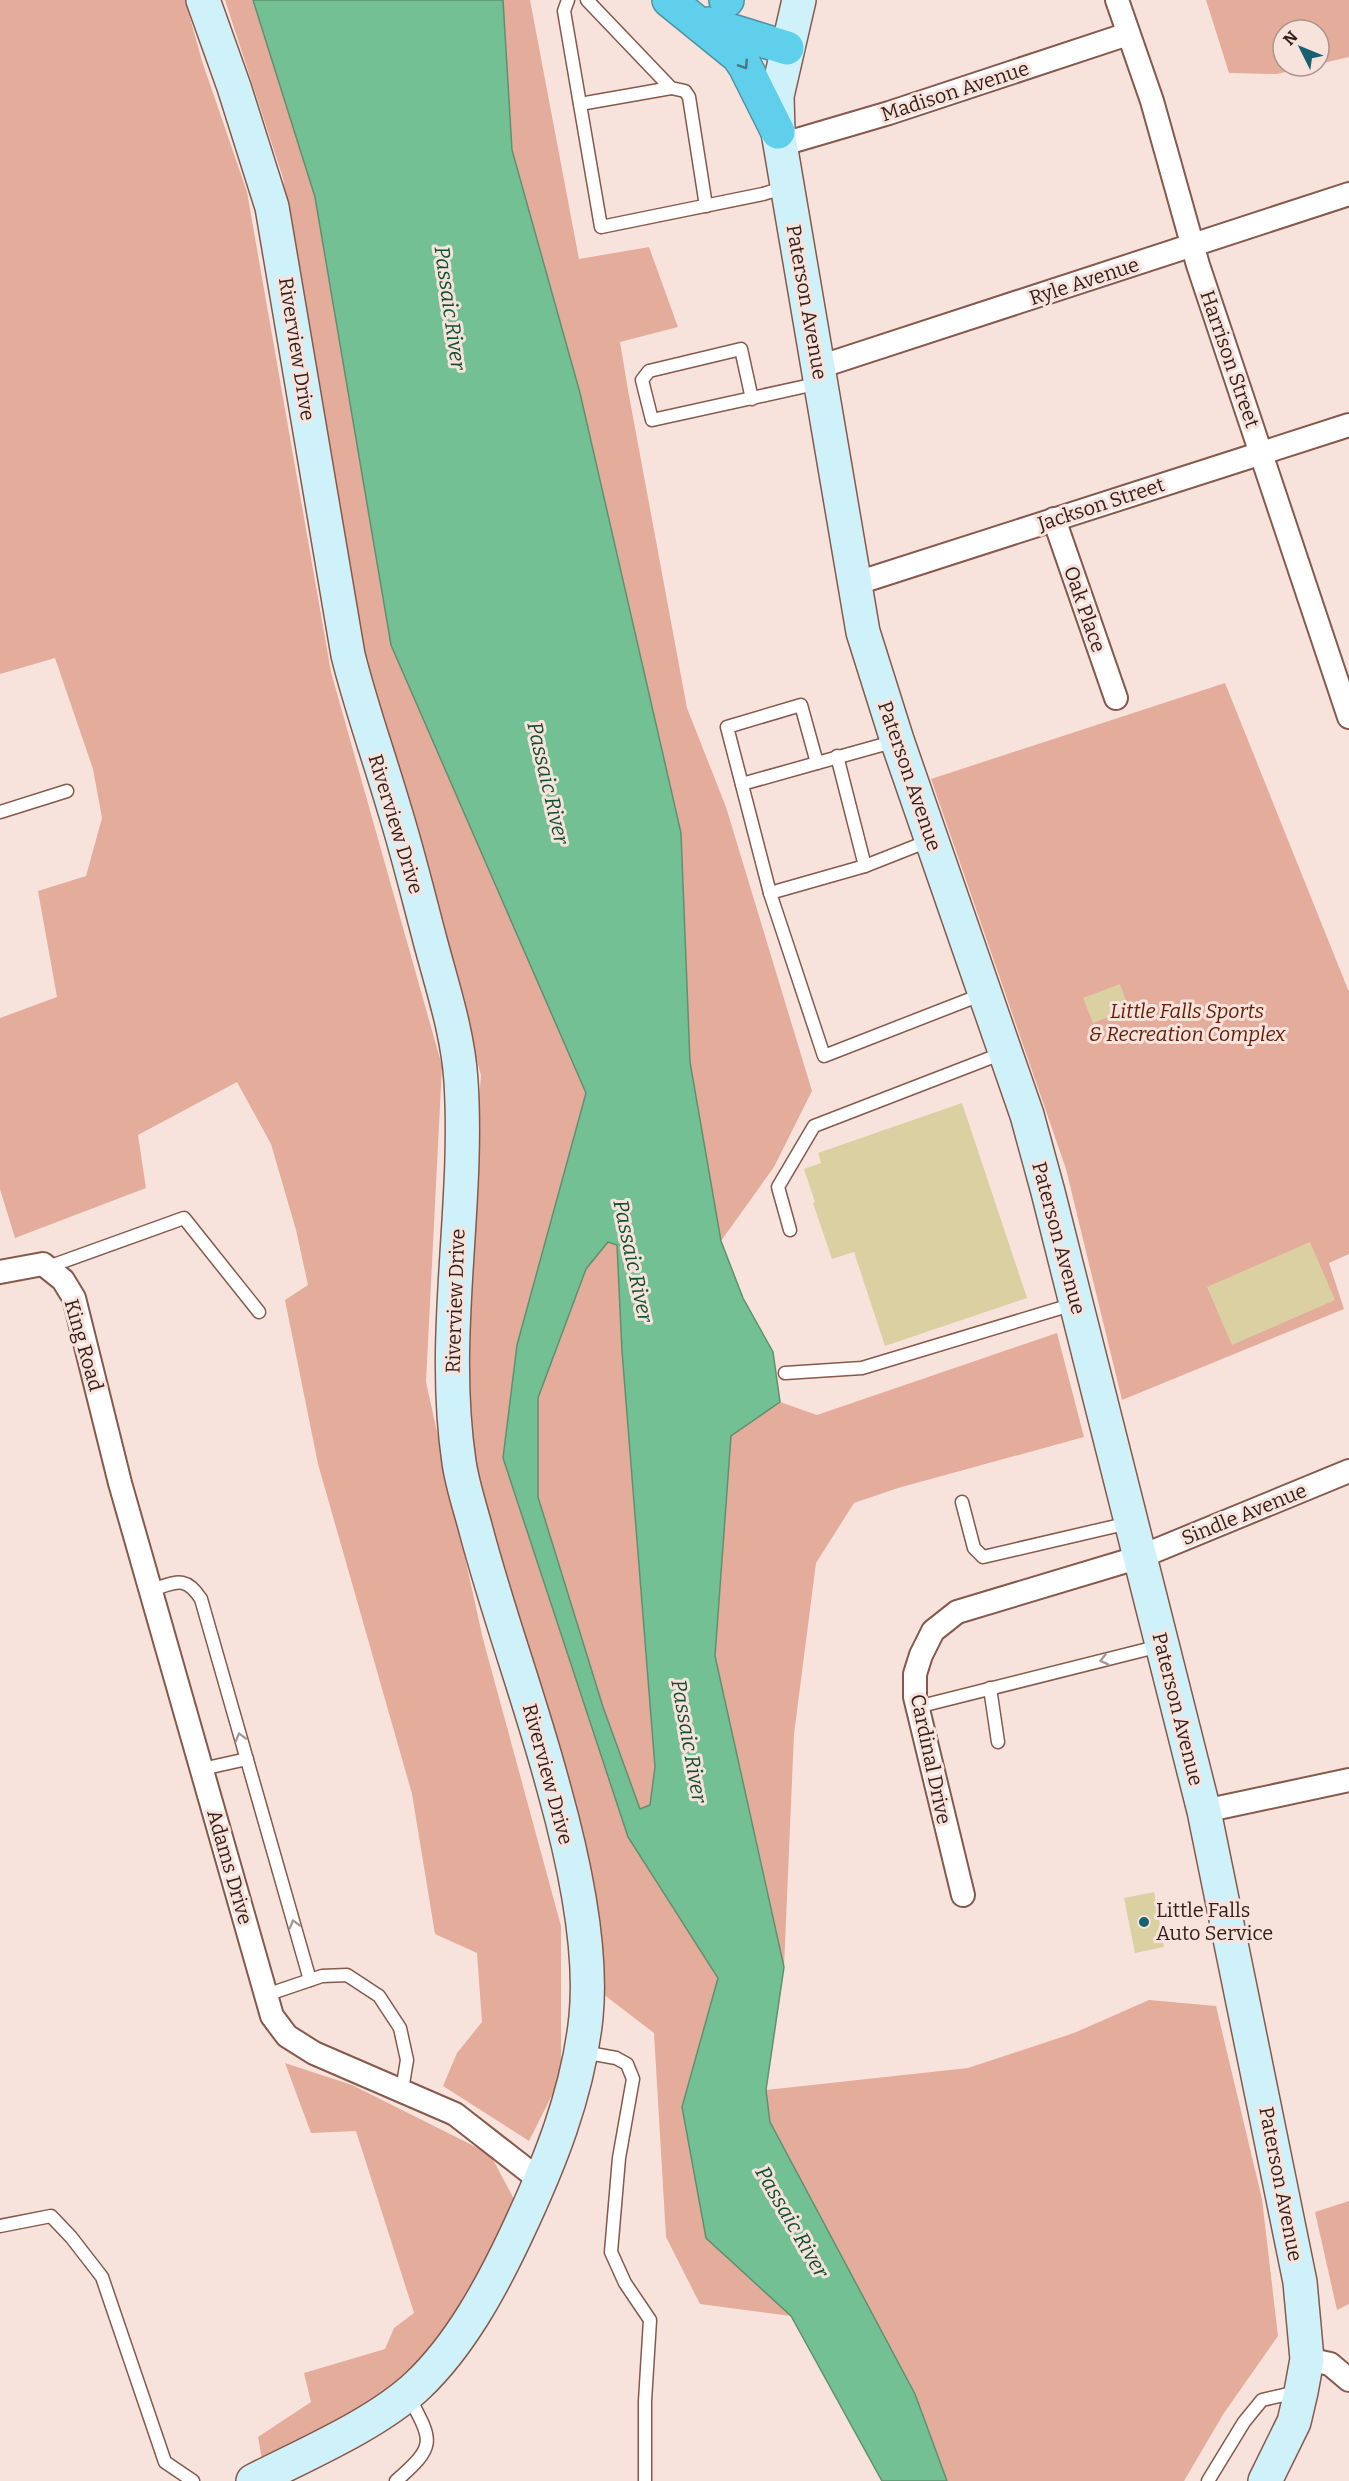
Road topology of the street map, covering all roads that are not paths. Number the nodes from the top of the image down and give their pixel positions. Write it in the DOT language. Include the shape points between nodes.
graph roads {
  1 [pos="203,0"];
  2 [pos="568,0"];
  3 [pos="587,0"];
  4 [pos="669,0"];
  5 [pos="1117,0"];
  6 [pos="699,10"];
  7 [pos="792,26"];
  8 [pos="1128,34"];
  9 [pos="671,88"];
  10 [pos="580,104"];
  11 [pos="779,139"];
  12 [pos="788,187"];
  13 [pos="1349,194"];
  14 [pos="706,206"];
  15 [pos="1193,245"];
  16 [pos="820,375"];
  17 [pos="753,399"];
  18 [pos="1349,425"];
  19 [pos="1262,454"];
  20 [pos="1054,519"];
  21 [pos="854,584"];
  22 [pos="1341,660"];
  23 [pos="1116,698"];
  24 [pos="1349,717"];
  25 [pos="897,740"];
  26 [pos="837,756"];
  27 [pos="817,763"];
  28 [pos="742,784"];
  29 [pos="67,791"];
  30 [pos="0,812"];
  31 [pos="931,840"];
  32 [pos="865,866"];
  33 [pos="770,893"];
  34 [pos="984,993"];
  35 [pos="1005,1052"];
  36 [pos="790,1230"];
  37 [pos="48,1267"];
  38 [pos="0,1272"];
  39 [pos="1077,1303"];
  40 [pos="259,1312"];
  41 [pos="785,1373"];
  42 [pos="102,1409"];
  43 [pos="1349,1471"];
  44 [pos="962,1502"];
  45 [pos="1130,1522"];
  46 [pos="1140,1557"];
  47 [pos="151,1590"];
  48 [pos="1161,1645"];
  49 [pos="990,1688"];
  50 [pos="917,1707"];
  51 [pos="998,1742"];
  52 [pos="247,1759"];
  53 [pos="202,1769"];
  54 [pos="1349,1780"];
  55 [pos="1204,1811"];
  56 [pos="963,1895"];
  57 [pos="310,1980"];
  58 [pos="266,1995"];
  59 [pos="581,2052"];
  60 [pos="402,2090"];
  61 [pos="542,2181"];
  62 [pos="0,2226"];
  63 [pos="1307,2359"];
  64 [pos="1349,2380"];
  65 [pos="1301,2392"];
  66 [pos="407,2394"];
  67 [pos="194,2481"];
  68 [pos="253,2481"];
  69 [pos="396,2481"];
  70 [pos="645,2481"];
  71 [pos="1208,2481"];
  72 [pos="1265,2481"];
  1 -- 59 [label="street, Riverview Drive" via="272,207 348,655 451,1016 461,1080 451,1367 459,1466 486,1570 555,1790 576,1881 586,1966 587,2013"];
  2 -- 10 [label="lane" via="564,11"];
  3 -- 9 [label="lane"];
  4 -- 6 [label="highway"];
  5 -- 8 [label="street, Harrison Street"];
  6 -- 7 [label="highway" via="713,8"];
  6 -- 11 [label="highway, one-way" via="745,66"];
  7 -- 11 [label="street, Paterson Avenue" via="777,96"];
  8 -- 11 [label="street, Madison Avenue" via="890,113"];
  8 -- 15 [label="street, Harrison Street" via="1152,100"];
  9 -- 10 [label="lane"];
  9 -- 14 [label="lane" via="685,91 689,97"];
  10 -- 14 [label="lane" via="601,227"];
  11 -- 12 [label="street, Paterson Avenue"];
  12 -- 14 [label="lane"];
  12 -- 16 [label="street, Paterson Avenue"];
  13 -- 15 [label="street, Ryle Avenue"];
  15 -- 16 [label="street, Ryle Avenue"];
  15 -- 19 [label="street, Harrison Street"];
  16 -- 17 [label="lane"];
  16 -- 21 [label="street, Paterson Avenue"];
  17 -- 17 [label="lane" via="652,420 642,380 649,371 741,349"];
  18 -- 19 [label="street, Jackson Street"];
  19 -- 20 [label="street, Jackson Street"];
  19 -- 22 [label="street, Harrison Street"];
  20 -- 21 [label="street, Jackson Street"];
  20 -- 23 [label="street, Oak Place"];
  21 -- 25 [label="street, Paterson Avenue" via="863,632"];
  22 -- 24 [label="street, Harrison Street"];
  25 -- 26 [label="lane"];
  25 -- 31 [label="street, Paterson Avenue"];
  26 -- 27 [label="lane"];
  26 -- 32 [label="lane"];
  27 -- 28 [label="lane"];
  27 -- 28 [label="lane" via="801,705 727,727"];
  28 -- 33 [label="lane"];
  29 -- 30 [label="lane"];
  31 -- 32 [label="lane"];
  31 -- 34 [label="street, Paterson Avenue"];
  32 -- 33 [label="lane"];
  33 -- 34 [label="lane" via="824,1056"];
  34 -- 35 [label="street, Paterson Avenue"];
  35 -- 36 [label="lane" via="814,1126 778,1187"];
  35 -- 39 [label="street, Paterson Avenue" via="1027,1116"];
  37 -- 38 [label="street" via="30,1265"];
  37 -- 40 [label="lane" via="184,1218"];
  37 -- 42 [label="street, King Road" via="63,1280 74,1298"];
  39 -- 41 [label="lane" via="862,1368"];
  39 -- 45 [label="street, Paterson Avenue"];
  42 -- 47 [label="street, Adams Drive"];
  43 -- 46 [label="street, Sindle Avenue"];
  44 -- 45 [label="lane" via="974,1548 983,1557"];
  45 -- 46 [label="street, Paterson Avenue"];
  46 -- 48 [label="street, Paterson Avenue"];
  46 -- 50 [label="street, Cardinal Drive" via="957,1612 933,1631 921,1655 915,1674"];
  52 -- 47 [label="lane, one-way" via="201,1599 193,1586 182,1582"];
  47 -- 53 [label="street, Adams Drive"];
  48 -- 49 [label="lane, one-way"];
  48 -- 55 [label="street, Paterson Avenue"];
  49 -- 50 [label="lane"];
  49 -- 51 [label="lane"];
  50 -- 56 [label="street, Cardinal Drive"];
  52 -- 53 [label="lane"];
  57 -- 52 [label="lane, one-way"];
  53 -- 58 [label="street, Adams Drive"];
  54 -- 55 [label="street"];
  55 -- 63 [label="street, Paterson Avenue" via="1285,2200 1300,2282"];
  57 -- 58 [label="lane"];
  57 -- 60 [label="lane" via="347,1975 379,1996 400,2028 407,2060"];
  58 -- 60 [label="street, Adams Drive" via="272,2016 287,2036 314,2053"];
  59 -- 61 [label="street, Riverview Drive" via="557,2144"];
  59 -- 70 [label="lane" via="616,2058 627,2064 633,2079 619,2158 611,2252 625,2283 650,2320"];
  60 -- 61 [label="street, Adams Drive" via="469,2124"];
  61 -- 66 [label="street, Riverview Drive" via="500,2270 453,2344"];
  62 -- 67 [label="lane" via="51,2216 102,2277 165,2462"];
  63 -- 64 [label="street" via="1330,2364"];
  63 -- 65 [label="street, Paterson Avenue"];
  65 -- 71 [label="lane" via="1262,2400"];
  65 -- 72 [label="street, Paterson Avenue" via="1294,2422"];
  66 -- 68 [label="street, Riverview Drive" via="342,2436"];
  66 -- 69 [label="lane" via="428,2437 428,2447"];
}
